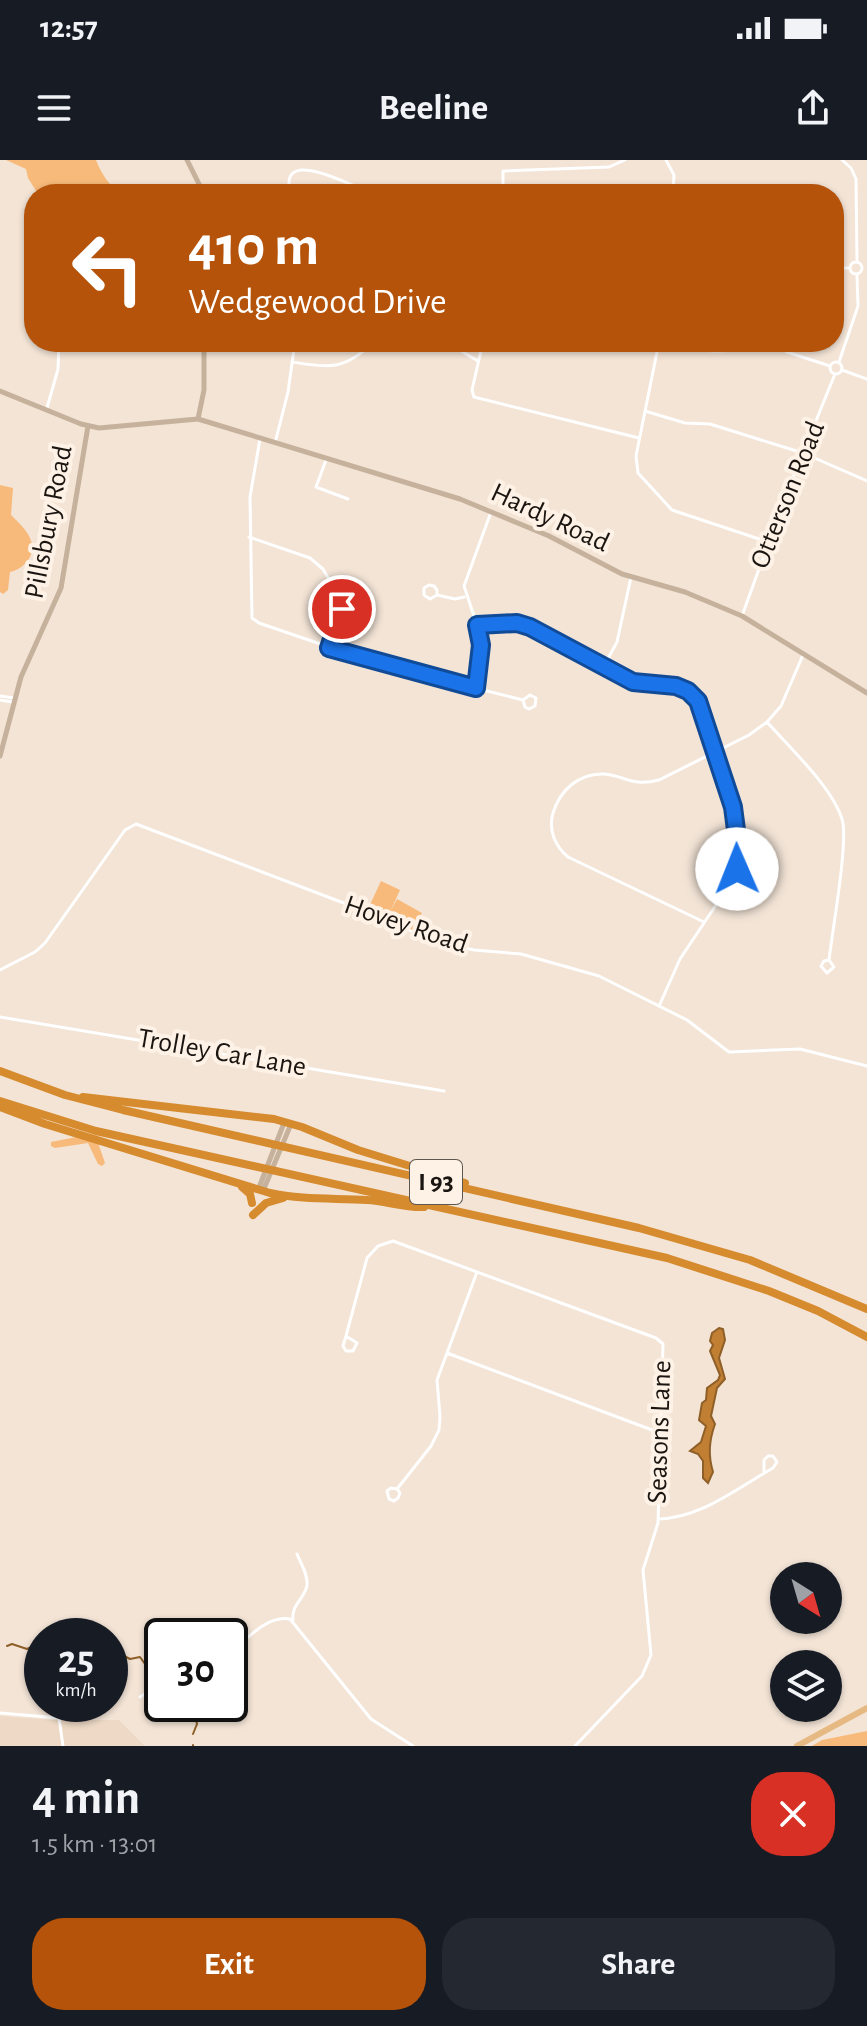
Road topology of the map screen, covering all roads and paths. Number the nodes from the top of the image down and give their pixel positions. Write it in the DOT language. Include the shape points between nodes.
graph roads {
  1 [pos="187,160"];
  2 [pos="625,160"];
  3 [pos="666,160"];
  4 [pos="842,160"];
  5 [pos="199,184"];
  6 [pos="289,184"];
  7 [pos="351,184"];
  8 [pos="503,184"];
  9 [pos="674,184"];
  10 [pos="857,262"];
  11 [pos="844,268"];
  12 [pos="850,268"];
  13 [pos="857,275"];
  14 [pos="844,347"];
  15 [pos="59,352"];
  16 [pos="204,352"];
  17 [pos="294,352"];
  18 [pos="362,352"];
  19 [pos="463,352"];
  20 [pos="480,352"];
  21 [pos="657,352"];
  22 [pos="790,352"];
  23 [pos="842,352"];
  24 [pos="478,361"];
  25 [pos="292,362"];
  26 [pos="839,362"];
  27 [pos="830,366"];
  28 [pos="842,370"];
  29 [pos="835,374"];
  30 [pos="867,379"];
  31 [pos="0,391"];
  32 [pos="46,410"];
  33 [pos="645,411"];
  34 [pos="198,419"];
  35 [pos="88,426"];
  36 [pos="639,438"];
  37 [pos="260,439"];
  38 [pos="275,443"];
  39 [pos="803,453"];
  40 [pos="328,458"];
  41 [pos="867,481"];
  42 [pos="348,499"];
  43 [pos="491,512"];
  44 [pos="249,537"];
  45 [pos="768,542"];
  46 [pos="631,577"];
  47 [pos="437,595"];
  48 [pos="466,597"];
  49 [pos="742,616"];
  50 [pos="477,625"];
  51 [pos="329,648"];
  52 [pos="803,655"];
  53 [pos="604,666"];
  54 [pos="476,688"];
  55 [pos="867,693"];
  56 [pos="0,698"];
  57 [pos="14,700"];
  58 [pos="523,700"];
  59 [pos="767,722"];
  60 [pos="715,751"];
  61 [pos="0,756"];
  62 [pos="704,922"];
  63 [pos="829,960"];
  64 [pos="0,970"];
  65 [pos="660,1004"];
  66 [pos="0,1017"];
  67 [pos="867,1066"];
  68 [pos="0,1071"];
  69 [pos="444,1091"];
  70 [pos="72,1097"];
  71 [pos="0,1104"];
  72 [pos="288,1123"];
  73 [pos="238,1184"];
  74 [pos="261,1190"];
  75 [pos="491,1194"];
  76 [pos="295,1198"];
  77 [pos="252,1203"];
  78 [pos="434,1207"];
  79 [pos="253,1215"];
  80 [pos="477,1272"];
  81 [pos="867,1309"];
  82 [pos="346,1336"];
  83 [pos="867,1337"];
  84 [pos="446,1353"];
  85 [pos="660,1433"];
  86 [pos="764,1473"];
  87 [pos="397,1489"];
  88 [pos="658,1519"];
  89 [pos="297,1554"];
  90 [pos="293,1610"];
  91 [pos="283,1618"];
  92 [pos="294,1621"];
  93 [pos="248,1638"];
  94 [pos="144,1694"];
  95 [pos="140,1697"];
  96 [pos="867,1708"];
  97 [pos="0,1713"];
  98 [pos="63,1746"];
  99 [pos="413,1746"];
  100 [pos="575,1746"];
  101 [pos="797,1746"];
  1 -- 5 [label="street"];
  2 -- 8 [label="street" via="609,167 503,171"];
  3 -- 9 [label="street"];
  4 -- 10 [label="street" via="856,179"];
  6 -- 7 [label="street" via="291,176 305,166"];
  10 -- 12 [label="street"];
  10 -- 13 [label="street" via="862,270"];
  11 -- 12 [label="street"];
  12 -- 13 [label="street"];
  13 -- 14 [label="street" via="858,306"];
  15 -- 32 [label="street"];
  16 -- 34 [label="street"];
  17 -- 25 [label="street"];
  18 -- 25 [label="street" via="340,365"];
  19 -- 24 [label="street"];
  20 -- 24 [label="street"];
  21 -- 33 [label="street"];
  22 -- 27 [label="street"];
  23 -- 26 [label="street"];
  24 -- 36 [label="street" via="474,397"];
  25 -- 38 [label="street"];
  26 -- 27 [label="street"];
  26 -- 28 [label="street"];
  27 -- 29 [label="street"];
  28 -- 29 [label="street"];
  28 -- 30 [label="street"];
  29 -- 39 [label="street, Otterson Road"];
  31 -- 32 [label="street"];
  32 -- 35 [label="street"];
  33 -- 36 [label="street"];
  33 -- 39 [label="street" via="710,424"];
  34 -- 35 [label="street, Pillsbury Road"];
  34 -- 37 [label="street, Hardy Road"];
  35 -- 57 [label="street, Pillsbury Road" via="61,588"];
  36 -- 45 [label="street" via="638,473 666,506"];
  37 -- 38 [label="street, Hardy Road"];
  37 -- 44 [label="street" via="251,482"];
  38 -- 40 [label="street, Hardy Road"];
  39 -- 41 [label="street"];
  39 -- 45 [label="street, Otterson Road"];
  40 -- 42 [label="street" via="316,487"];
  40 -- 43 [label="street, Hardy Road"];
  43 -- 46 [label="street, Hardy Road"];
  43 -- 48 [label="street" via="465,583"];
  44 -- 51 [label="street" via="254,621"];
  44 -- 51 [label="street" via="310,558 323,569 342,602"];
  45 -- 49 [label="street, Otterson Road"];
  46 -- 49 [label="street, Hardy Road"];
  46 -- 53 [label="street" via="617,642"];
  47 -- 48 [label="street"];
  48 -- 50 [label="street"];
  49 -- 52 [label="street, Hardy Road"];
  50 -- 53 [label="street" via="524,624"];
  50 -- 54 [label="street" via="481,645"];
  51 -- 54 [label="street"];
  52 -- 55 [label="street, Hardy Road"];
  52 -- 59 [label="street" via="781,706"];
  53 -- 60 [label="street" via="633,682 688,691 701,707"];
  54 -- 58 [label="street"];
  56 -- 57 [label="street"];
  57 -- 61 [label="street, Pillsbury Road"];
  59 -- 60 [label="street"];
  59 -- 63 [label="street" via="815,776 842,820"];
  60 -- 62 [label="street" via="733,807 739,858 735,875"];
  60 -- 62 [label="street" via="648,782 603,774 585,777 563,794 552,820 555,841 568,857"];
  62 -- 65 [label="street"];
  64 -- 65 [label="street, Hovey Road" via="45,943 125,830 136,824 425,938 568,966"];
  65 -- 67 [label="street, Hovey Road" via="729,1052 800,1049"];
  66 -- 69 [label="street, Trolley Car Lane"];
  68 -- 70 [label="highway, I 93"];
  70 -- 72 [label="highway" via="250,1114"];
  70 -- 75 [label="highway, I 93"];
  71 -- 73 [label="highway" via="45,1124"];
  71 -- 78 [label="highway, I 93"];
  72 -- 74 [label="street"];
  72 -- 75 [label="highway"];
  73 -- 74 [label="highway"];
  73 -- 77 [label="highway"];
  74 -- 76 [label="highway"];
  75 -- 81 [label="highway, I 93" via="750,1260"];
  76 -- 78 [label="highway"];
  76 -- 79 [label="highway" via="273,1200"];
  78 -- 83 [label="highway, I 93" via="667,1258 769,1291"];
  80 -- 82 [label="street, Seasons Lane" via="399,1242 380,1244 367,1258"];
  80 -- 84 [label="street"];
  80 -- 85 [label="street, Seasons Lane" via="659,1340"];
  84 -- 85 [label="street"];
  84 -- 87 [label="street" via="437,1382 439,1430"];
  85 -- 88 [label="street, Seasons Lane"];
  86 -- 88 [label="street" via="692,1515"];
  88 -- 100 [label="street, Seasons Lane" via="643,1570 649,1663"];
  89 -- 90 [label="street" via="307,1584"];
  90 -- 91 [label="street"];
  90 -- 92 [label="street"];
  91 -- 92 [label="street"];
  91 -- 93 [label="street"];
  92 -- 99 [label="street" via="371,1719"];
  94 -- 95 [label="street"];
  96 -- 101 [label="main road"];
  97 -- 98 [label="street" via="59,1718"];
}
